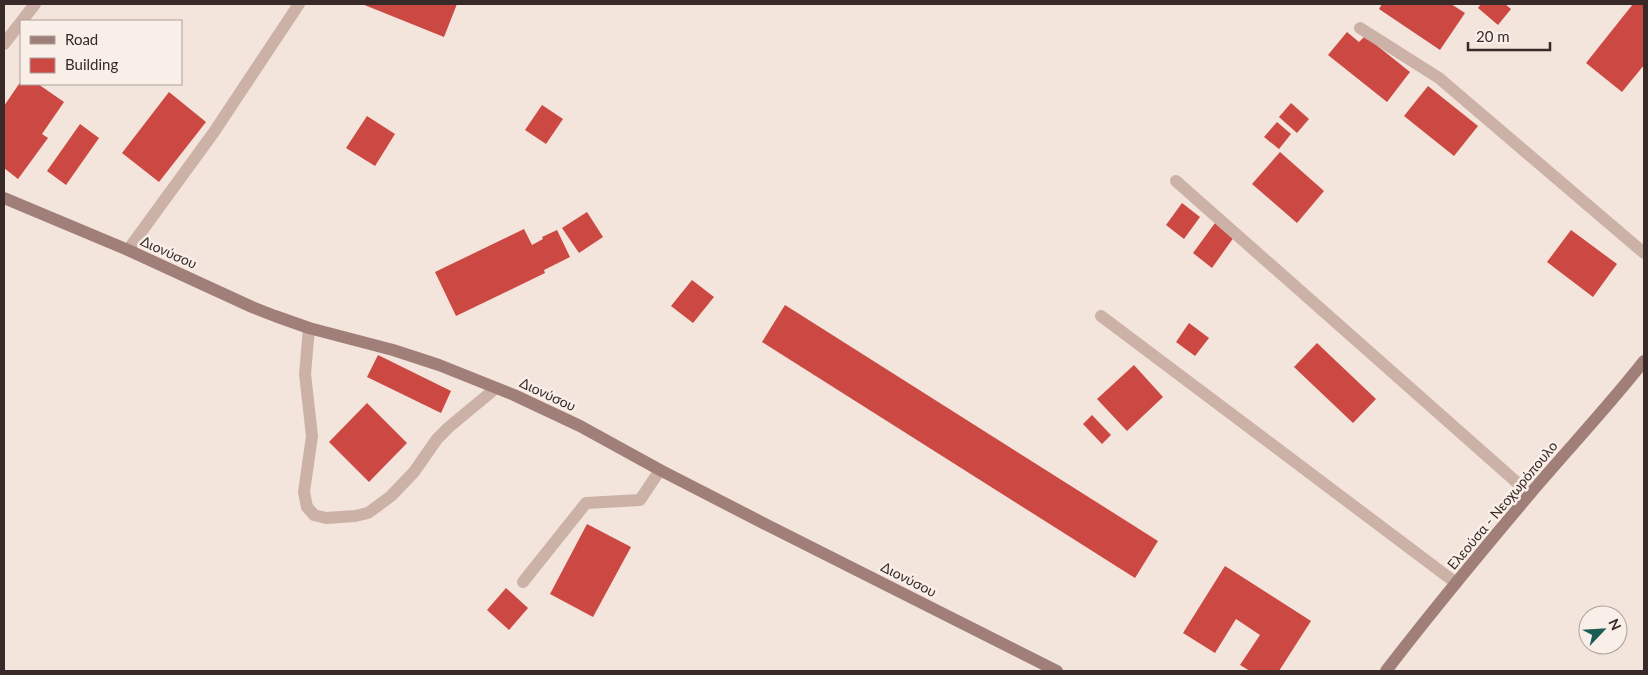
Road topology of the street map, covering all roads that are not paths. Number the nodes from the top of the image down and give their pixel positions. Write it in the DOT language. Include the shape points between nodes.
graph roads {
  1 [pos="35,4"];
  2 [pos="299,4"];
  3 [pos="23,20"];
  4 [pos="20,23"];
  5 [pos="1360,28"];
  6 [pos="4,44"];
  7 [pos="1176,181"];
  8 [pos="4,198"];
  9 [pos="128,250"];
  10 [pos="1644,253"];
  11 [pos="1101,316"];
  12 [pos="309,328"];
  13 [pos="1644,361"];
  14 [pos="496,388"];
  15 [pos="660,470"];
  16 [pos="1530,494"];
  17 [pos="523,582"];
  18 [pos="1456,583"];
  19 [pos="1057,671"];
  20 [pos="1386,671"];
  1 -- 3 [label="street"];
  2 -- 9 [label="street" via="214,132"];
  4 -- 6 [label="street"];
  5 -- 10 [label="street" via="1439,78"];
  7 -- 16 [label="street"];
  8 -- 9 [label="street, Διονύσου"];
  9 -- 12 [label="street, Διονύσου" via="252,307"];
  11 -- 18 [label="street"];
  12 -- 14 [label="street, Διονύσου" via="385,348"];
  12 -- 14 [label="street" via="304,374 312,436 304,492 307,507 314,515 326,518 368,513 408,478 449,427"];
  13 -- 16 [label="street, Ελεούσα - Νεοχωρόπουλο"];
  14 -- 15 [label="street, Διονύσου" via="580,426"];
  15 -- 17 [label="street" via="640,500 586,503"];
  15 -- 19 [label="street, Διονύσου"];
  16 -- 18 [label="street, Ελεούσα - Νεοχωρόπουλο"];
  18 -- 20 [label="street, Ελεούσα - Νεοχωρόπουλο"];
}
